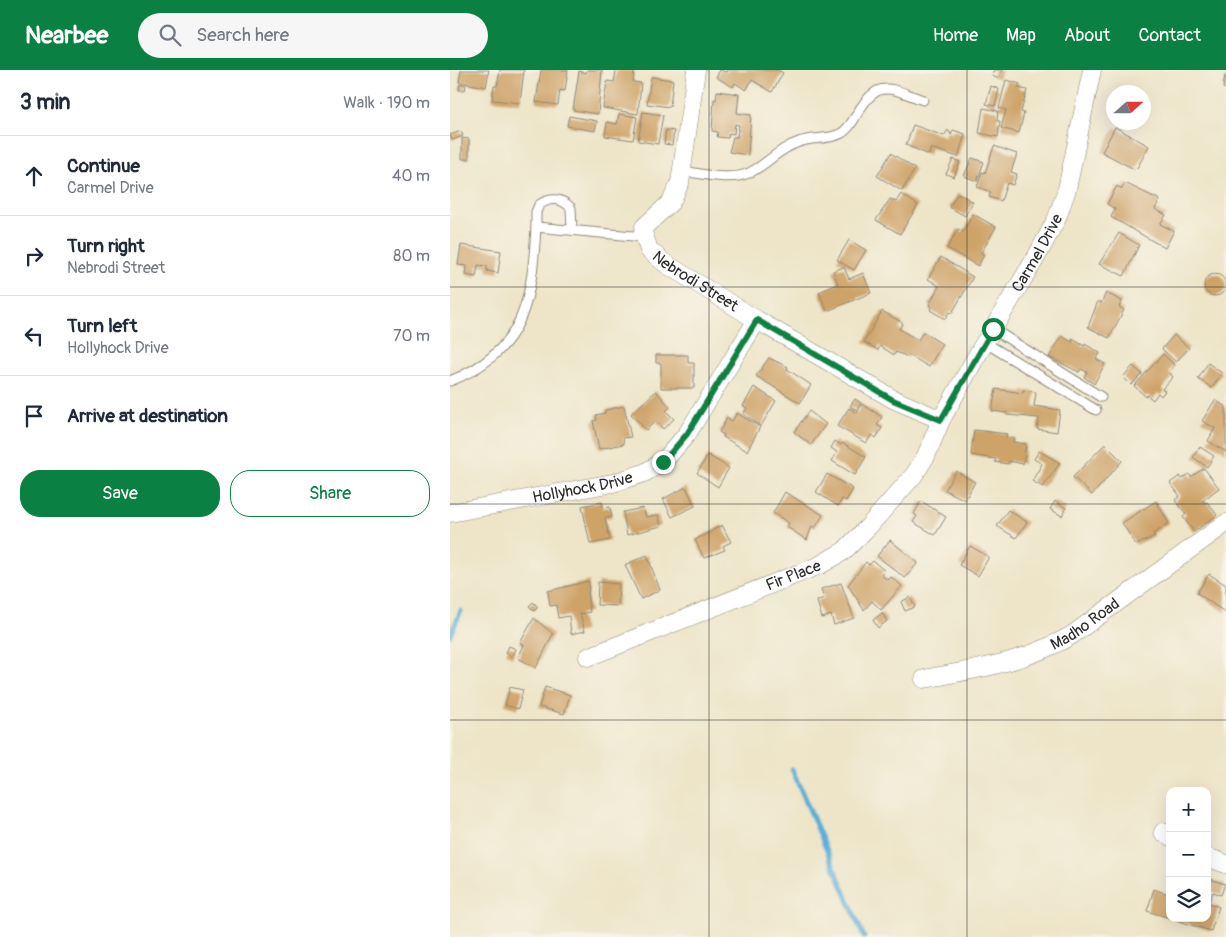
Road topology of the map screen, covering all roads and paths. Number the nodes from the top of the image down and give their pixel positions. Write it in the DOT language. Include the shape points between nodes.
graph roads {
  1 [pos="696,70"];
  2 [pos="1092,70"];
  3 [pos="924,100"];
  4 [pos="683,171"];
  5 [pos="536,228"];
  6 [pos="572,229"];
  7 [pos="644,237"];
  8 [pos="757,320"];
  9 [pos="989,336"];
  10 [pos="450,381"];
  11 [pos="1101,397"];
  12 [pos="1096,410"];
  13 [pos="941,420"];
  14 [pos="450,513"];
  15 [pos="1226,523"];
  16 [pos="588,657"];
  17 [pos="924,679"];
  18 [pos="1211,858"];
  19 [pos="1226,864"];
  1 -- 4 [label="street, Nebrodi Street"];
  2 -- 9 [label="street, Carmel Drive" via="1074,162 1057,218"];
  3 -- 4 [label="lane" via="891,89 880,89 867,97 852,122 839,134 797,142 750,173 731,177"];
  4 -- 7 [label="street, Nebrodi Street" via="671,202 644,227"];
  5 -- 6 [label="lane"];
  5 -- 6 [label="lane" via="539,205 552,199 571,208"];
  5 -- 10 [label="lane" via="533,276 524,310 507,342 484,365"];
  6 -- 7 [label="lane"];
  7 -- 8 [label="street, Nebrodi Street" via="650,250 666,264"];
  8 -- 13 [label="street, Nebrodi Street" via="893,400"];
  8 -- 14 [label="street, Hollyhock Drive" via="687,434 663,462 644,473 613,483"];
  9 -- 11 [label="lane"];
  9 -- 12 [label="lane"];
  9 -- 13 [label="street, Carmel Drive"];
  13 -- 16 [label="street, Fir Place" via="914,475 844,551 801,573"];
  15 -- 17 [label="street, Madho Road" via="1072,636 1048,649 995,666"];
  18 -- 19 [label="street"];
}
